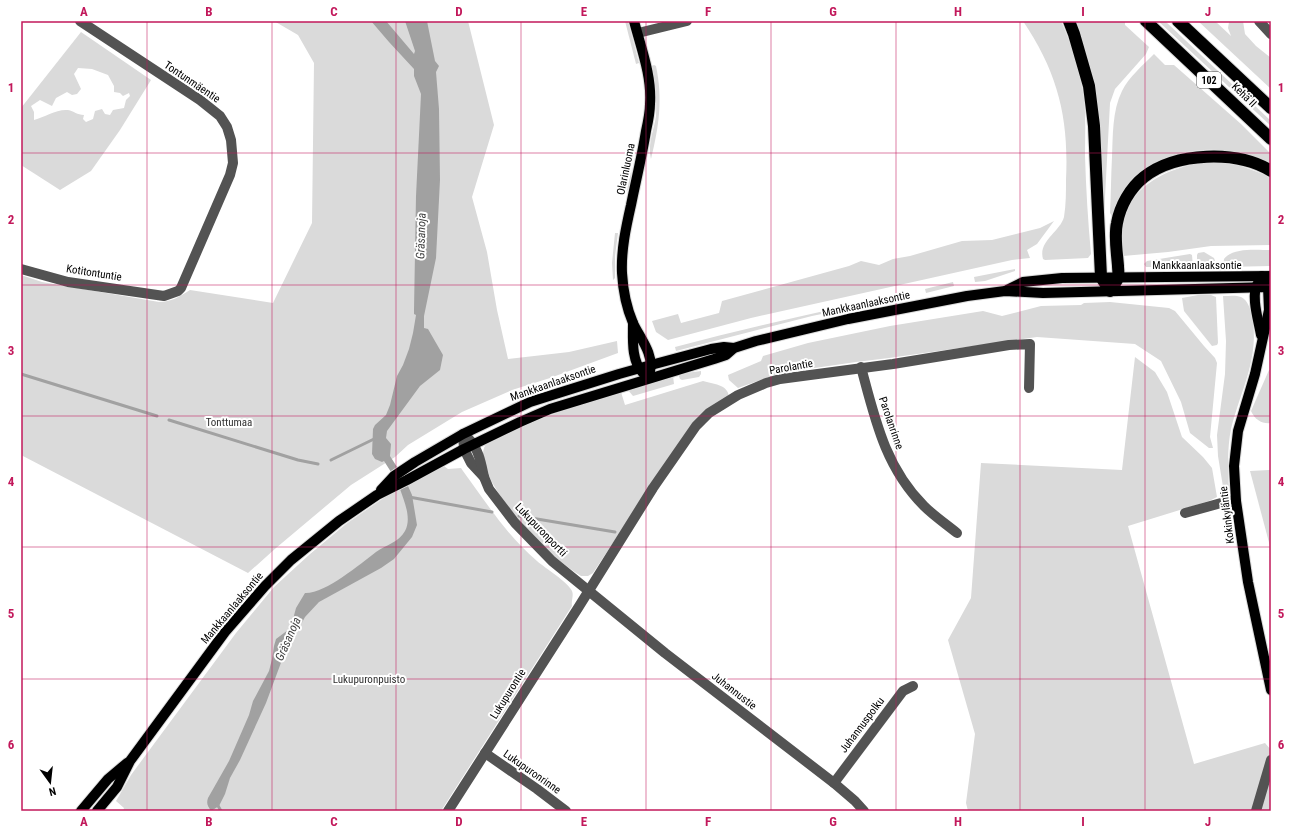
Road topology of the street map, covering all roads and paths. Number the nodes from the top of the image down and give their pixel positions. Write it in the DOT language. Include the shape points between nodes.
graph roads {
  1 [pos="80,21"];
  2 [pos="634,21"];
  3 [pos="687,21"];
  4 [pos="1069,21"];
  5 [pos="1146,21"];
  6 [pos="1178,21"];
  7 [pos="1259,21"];
  8 [pos="638,33"];
  9 [pos="1271,34"];
  10 [pos="1248,86"];
  11 [pos="1271,102"];
  12 [pos="1271,108"];
  13 [pos="1271,139"];
  14 [pos="1271,171"];
  15 [pos="21,270"];
  16 [pos="1267,276"];
  17 [pos="1101,277"];
  18 [pos="1118,277"];
  19 [pos="1270,287"];
  20 [pos="1255,288"];
  21 [pos="1005,291"];
  22 [pos="1110,291"];
  23 [pos="164,296"];
  24 [pos="633,322"];
  25 [pos="1262,337"];
  26 [pos="734,348"];
  27 [pos="651,365"];
  28 [pos="638,368"];
  29 [pos="861,368"];
  30 [pos="648,379"];
  31 [pos="1029,388"];
  32 [pos="463,434"];
  33 [pos="474,445"];
  34 [pos="464,449"];
  35 [pos="484,477"];
  36 [pos="377,495"];
  37 [pos="1236,501"];
  38 [pos="1185,513"];
  39 [pos="957,534"];
  40 [pos="588,591"];
  41 [pos="913,686"];
  42 [pos="1271,690"];
  43 [pos="485,753"];
  44 [pos="1271,760"];
  45 [pos="130,761"];
  46 [pos="834,783"];
  47 [pos="81,811"];
  48 [pos="97,811"];
  49 [pos="448,811"];
  50 [pos="566,811"];
  51 [pos="864,811"];
  52 [pos="1256,811"];
  1 -- 23 [label="street, Tontunmäentie" via="200,100 220,116 231,140 233,163 225,187 181,288 178,292"];
  2 -- 8 [label="main road, Olarinluoma"];
  3 -- 8 [label="street"];
  4 -- 17 [label="highway" via="1089,86 1094,126"];
  5 -- 13 [label="highway, Kehä II / 102"];
  6 -- 10 [label="highway, Kehä II / 102"];
  7 -- 9 [label="street"];
  8 -- 24 [label="main road, Olarinluoma" via="650,85 650,104 622,260 624,288"];
  10 -- 11 [label="highway"];
  10 -- 12 [label="highway, Kehä II / 102"];
  14 -- 18 [label="highway" via="1226,157 1202,157 1173,163 1144,177 1124,201 1116,224"];
  15 -- 23 [label="street, Kotitontuntie" via="68,282"];
  16 -- 18 [label="main road, Mankkaanlaaksontie"];
  16 -- 19 [label="main road, Kokinkyläntie"];
  16 -- 20 [label="main road"];
  17 -- 18 [label="main road, Mankkaanlaaksontie"];
  17 -- 21 [label="main road, Mankkaanlaaksontie" via="1023,282"];
  17 -- 22 [label="highway"];
  18 -- 22 [label="highway"];
  19 -- 20 [label="main road, Mankkaanlaaksontie"];
  19 -- 25 [label="main road, Kokinkyläntie" via="1269,310"];
  20 -- 22 [label="main road, Mankkaanlaaksontie"];
  20 -- 25 [label="main road, Kokinkyläntie" via="1256,312"];
  21 -- 22 [label="main road, Mankkaanlaaksontie"];
  21 -- 26 [label="main road, Mankkaanlaaksontie" via="848,319"];
  24 -- 27 [label="main road, Olarinluoma"];
  24 -- 28 [label="main road, Olarinluoma" via="633,346"];
  25 -- 37 [label="main road, Kokinkyläntie" via="1255,374 1238,431 1234,466"];
  26 -- 27 [label="main road, Mankkaanlaaksontie" via="711,349"];
  26 -- 30 [label="main road, Mankkaanlaaksontie" via="726,355"];
  27 -- 28 [label="main road, Mankkaanlaaksontie"];
  27 -- 30 [label="main road"];
  28 -- 30 [label="main road, Olarinluoma"];
  28 -- 32 [label="main road, Mankkaanlaaksontie" via="530,402"];
  29 -- 31 [label="street, Parolantie" via="1030,344"];
  29 -- 39 [label="street, Parolanrinne" via="884,445 898,474 924,506"];
  29 -- 40 [label="street, Parolantie" via="766,383 738,395 709,413 696,426 653,488"];
  30 -- 33 [label="main road, Mankkaanlaaksontie" via="550,409"];
  32 -- 33 [label="street, Lukupuronportti"];
  32 -- 34 [label="street, Lukupuronportti"];
  32 -- 36 [label="main road, Mankkaanlaaksontie" via="394,476"];
  33 -- 34 [label="main road, Mankkaanlaaksontie"];
  33 -- 35 [label="street, Lukupuronportti"];
  34 -- 35 [label="street, Lukupuronportti" via="471,463"];
  34 -- 36 [label="main road, Mankkaanlaaksontie"];
  35 -- 40 [label="street, Lukupuronportti" via="515,523"];
  36 -- 45 [label="main road, Mankkaanlaaksontie" via="339,521 291,560 265,586 226,632"];
  37 -- 38 [label="street"];
  37 -- 42 [label="main road, Kokinkyläntie" via="1248,582"];
  40 -- 43 [label="street, Lukupurontie"];
  40 -- 46 [label="street, Juhannustie"];
  41 -- 46 [label="street, Juhannuspolku" via="903,691"];
  43 -- 49 [label="street, Lukupurontie"];
  43 -- 50 [label="street, Lukupuronrinne"];
  44 -- 52 [label="street"];
  45 -- 47 [label="main road, Mankkaanlaaksontie" via="108,779"];
  45 -- 48 [label="main road, Mankkaanlaaksontie" via="117,787"];
  46 -- 51 [label="street, Juhannustie"];
}
